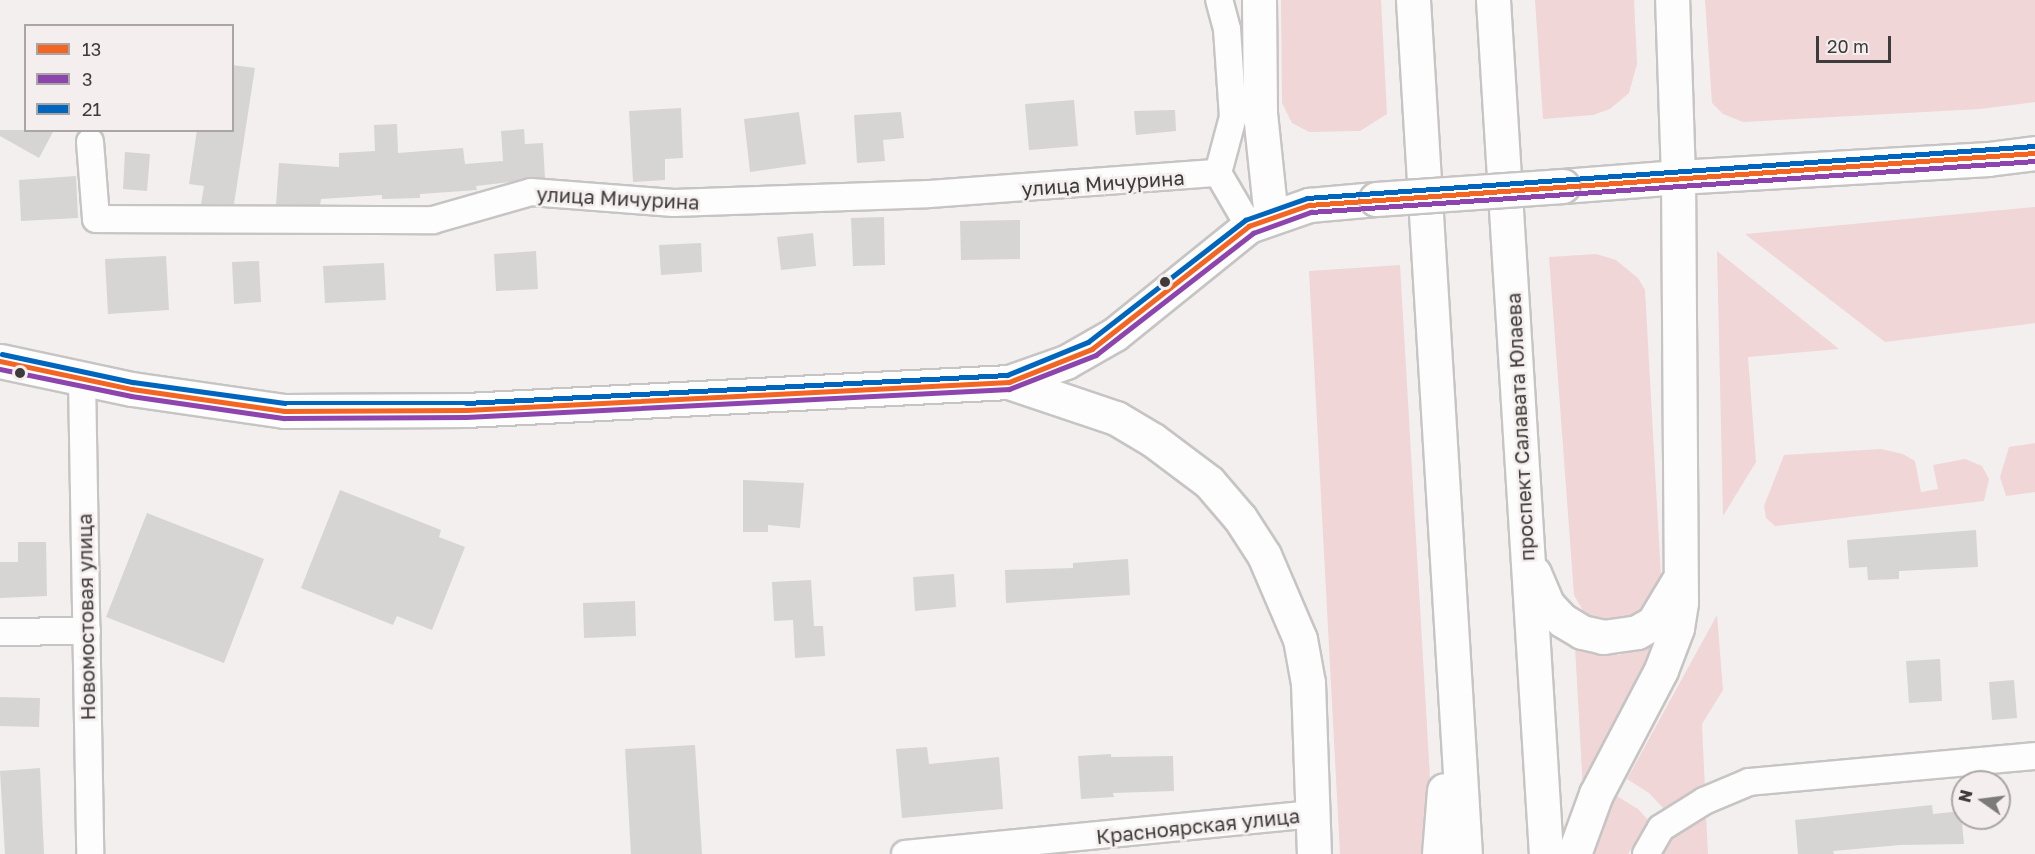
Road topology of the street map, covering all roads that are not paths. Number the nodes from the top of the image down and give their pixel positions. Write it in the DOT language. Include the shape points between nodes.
graph roads {
  1 [pos="1220,0"];
  2 [pos="1259,0"];
  3 [pos="1413,0"];
  4 [pos="1493,0"];
  5 [pos="1672,0"];
  6 [pos="90,142"];
  7 [pos="2035,153"];
  8 [pos="1218,173"];
  9 [pos="1678,177"];
  10 [pos="1260,222"];
  11 [pos="0,361"];
  12 [pos="82,380"];
  13 [pos="1009,382"];
  14 [pos="1528,558"];
  15 [pos="1682,567"];
  16 [pos="87,631"];
  17 [pos="0,632"];
  18 [pos="1452,644"];
  19 [pos="2035,756"];
  20 [pos="1313,814"];
  21 [pos="90,854"];
  22 [pos="905,854"];
  23 [pos="1314,854"];
  24 [pos="1439,854"];
  25 [pos="1465,854"];
  26 [pos="1546,854"];
  27 [pos="1574,854"];
  28 [pos="1646,854"];
  1 -- 8 [label="street" via="1227,29 1233,117"];
  2 -- 10 [label="main road"];
  3 -- 18 [label="main road"];
  4 -- 14 [label="main road, проспект Салавата Юлаева"];
  5 -- 9 [label="main road"];
  6 -- 8 [label="street, улица Мичурина" via="96,219 433,220 531,192 674,203 929,194"];
  7 -- 9 [label="main road"];
  8 -- 10 [label="street"];
  9 -- 10 [label="main road, bridge" via="1309,205"];
  9 -- 15 [label="main road"];
  10 -- 13 [label="main road" via="1115,334 1066,362"];
  11 -- 12 [label="main road"];
  12 -- 13 [label="main road" via="284,411 406,412"];
  12 -- 16 [label="street, Новомостовая улица"];
  13 -- 20 [label="main road" via="1116,418 1209,482 1240,518 1264,555 1300,639 1308,683"];
  14 -- 15 [label="main road" via="1547,604 1562,620 1582,632 1603,637 1622,636 1653,623 1674,593"];
  14 -- 26 [label="main road, проспект Салавата Юлаева"];
  15 -- 27 [label="main road" via="1681,602 1670,650 1596,794"];
  16 -- 17 [label="street"];
  16 -- 21 [label="street, Новомостовая улица"];
  18 -- 24 [label="main road"];
  18 -- 25 [label="main road"];
  19 -- 28 [label="street" via="1749,782 1704,801 1661,828"];
  20 -- 22 [label="street, Красноярская улица"];
  20 -- 23 [label="main road"];
}
